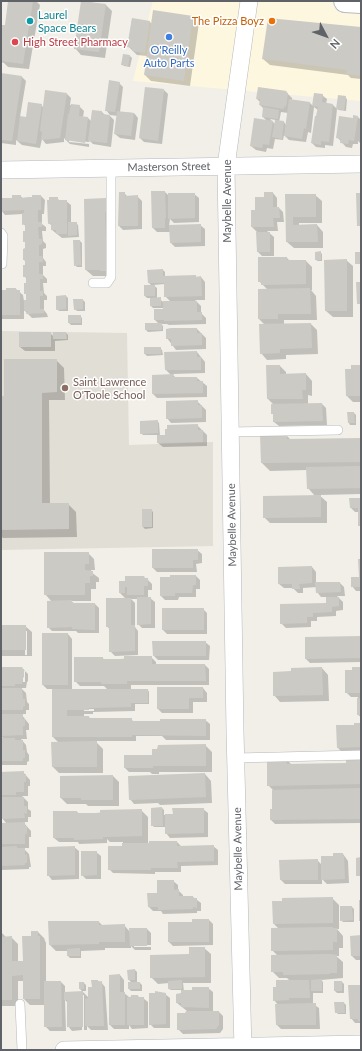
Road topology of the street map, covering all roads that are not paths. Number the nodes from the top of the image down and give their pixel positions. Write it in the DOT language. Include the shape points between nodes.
graph roads {
  1 [pos="249,1"];
  2 [pos="345,1"];
  3 [pos="361,2"];
  4 [pos="361,164"];
  5 [pos="226,166"];
  6 [pos="111,168"];
  7 [pos="1,170"];
  8 [pos="1,233"];
  9 [pos="2,264"];
  10 [pos="93,283"];
  11 [pos="338,430"];
  12 [pos="230,432"];
  13 [pos="361,755"];
  14 [pos="236,758"];
  15 [pos="20,1004"];
  16 [pos="361,1044"];
  17 [pos="242,1048"];
  18 [pos="22,1050"];
  19 [pos="64,1050"];
  1 -- 5 [label="street, Maybelle Avenue"];
  2 -- 3 [label="main road"];
  4 -- 5 [label="street, Masterson Street"];
  5 -- 6 [label="street, Masterson Street"];
  5 -- 12 [label="street, Maybelle Avenue"];
  6 -- 7 [label="street, Masterson Street"];
  6 -- 10 [label="lane" via="111,277 107,283"];
  8 -- 9 [label="lane"];
  11 -- 12 [label="lane"];
  12 -- 14 [label="street, Maybelle Avenue"];
  13 -- 14 [label="lane"];
  14 -- 17 [label="street, Maybelle Avenue"];
  15 -- 18 [label="lane"];
  16 -- 17 [label="street"];
  17 -- 19 [label="street"];
}
